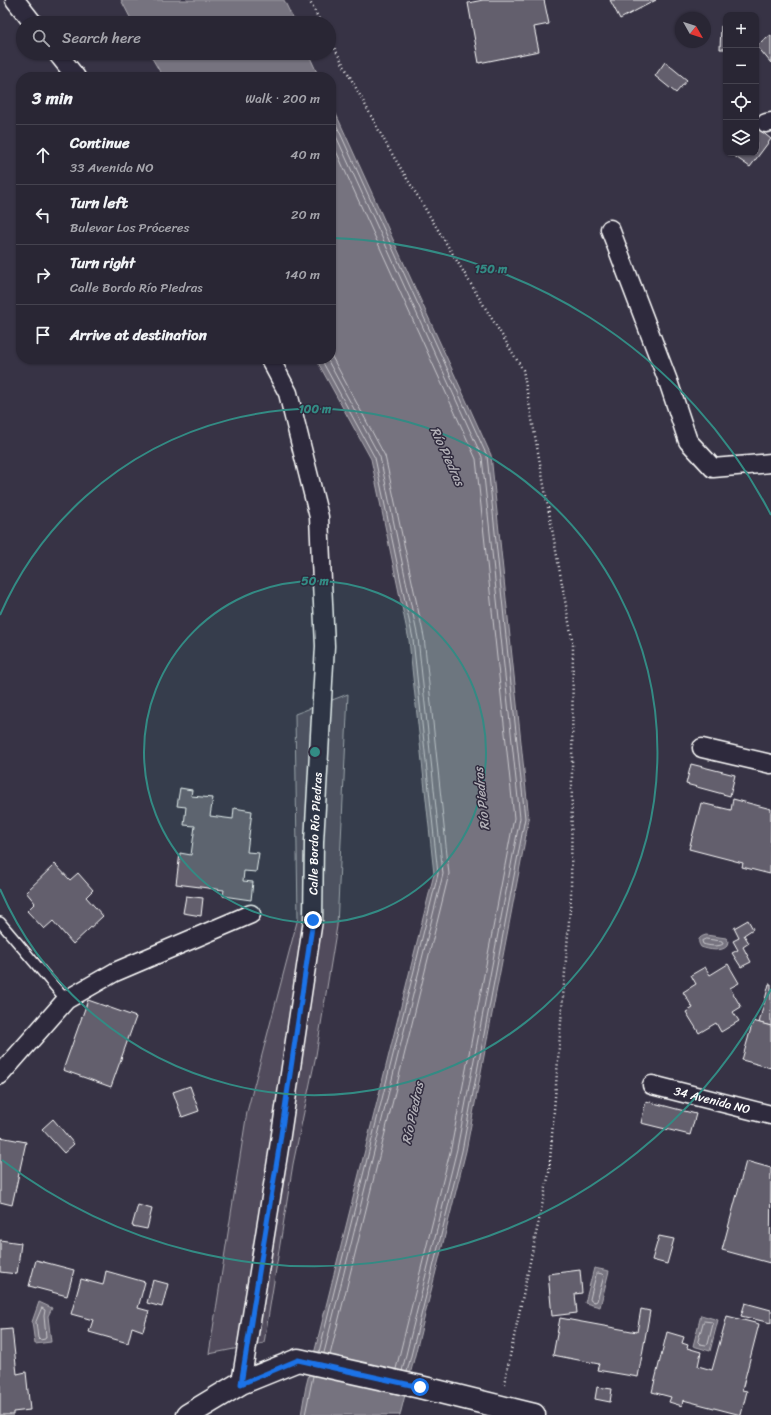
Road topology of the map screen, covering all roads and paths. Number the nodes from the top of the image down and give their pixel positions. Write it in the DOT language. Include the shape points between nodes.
graph roads {
  1 [pos="15,0"];
  2 [pos="308,0"];
  3 [pos="28,16"];
  4 [pos="317,16"];
  5 [pos="336,51"];
  6 [pos="63,60"];
  7 [pos="72,72"];
  8 [pos="610,229"];
  9 [pos="273,364"];
  10 [pos="771,463"];
  11 [pos="702,748"];
  12 [pos="771,764"];
  13 [pos="251,914"];
  14 [pos="0,922"];
  15 [pos="66,1000"];
  16 [pos="0,1075"];
  17 [pos="652,1086"];
  18 [pos="771,1115"];
  19 [pos="241,1384"];
  20 [pos="498,1411"];
  21 [pos="188,1415"];
  22 [pos="534,1415"];
  1 -- 3 [label="street"];
  2 -- 4 [label="path"];
  5 -- 20 [label="path" via="389,149 523,370 573,644 571,896 549,1173"];
  6 -- 7 [label="street"];
  8 -- 10 [label="street" via="688,441 713,468"];
  9 -- 19 [label="street, Calle Bordo Río Piedras" via="288,393 319,517 325,646 314,842 313,920"];
  11 -- 12 [label="street"];
  13 -- 15 [label="street" via="115,972"];
  14 -- 15 [label="lane"];
  15 -- 16 [label="street"];
  17 -- 18 [label="street, 34 Avenida NO"];
  19 -- 20 [label="street" via="298,1360 420,1387"];
  19 -- 21 [label="street"];
  20 -- 22 [label="street"];
}
